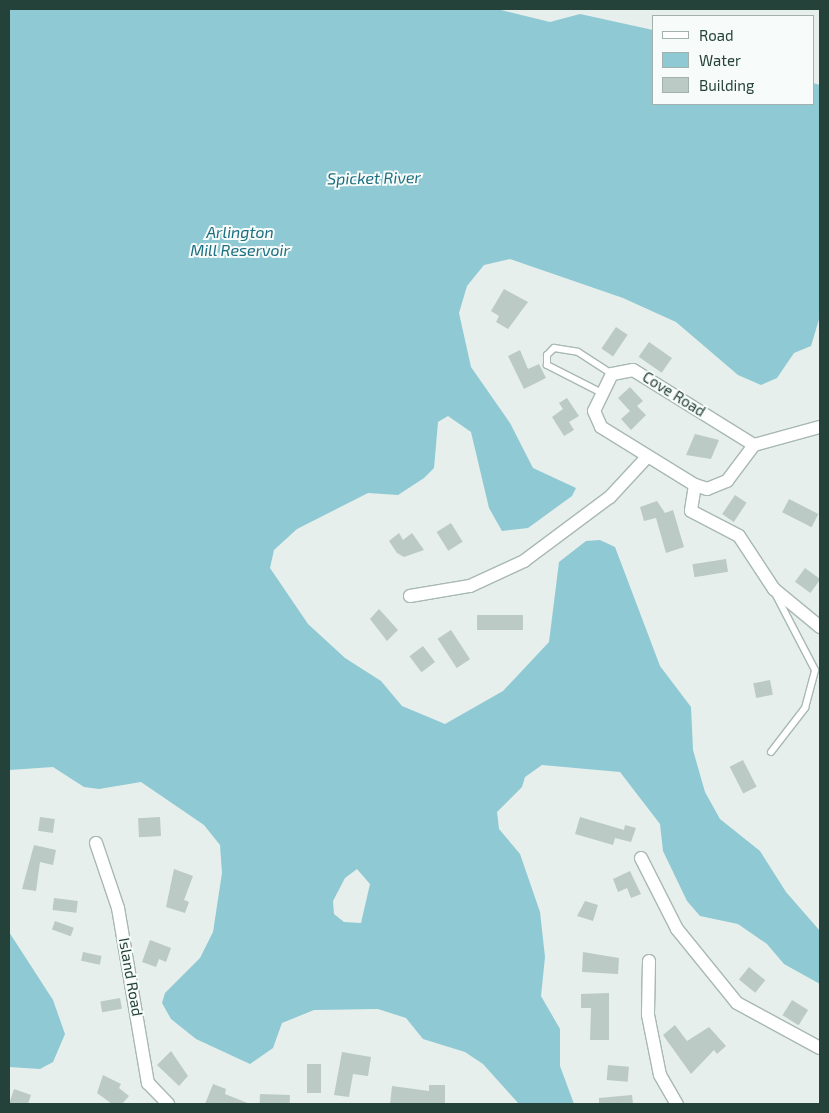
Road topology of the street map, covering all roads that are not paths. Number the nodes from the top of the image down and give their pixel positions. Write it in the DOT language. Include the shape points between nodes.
graph roads {
  1 [pos="612,374"];
  2 [pos="602,393"];
  3 [pos="820,427"];
  4 [pos="754,445"];
  5 [pos="647,457"];
  6 [pos="695,485"];
  7 [pos="774,589"];
  8 [pos="414,597"];
  9 [pos="820,627"];
  10 [pos="771,752"];
  11 [pos="96,843"];
  12 [pos="641,858"];
  13 [pos="649,960"];
  14 [pos="820,1048"];
  15 [pos="168,1104"];
  16 [pos="677,1104"];
  1 -- 2 [label="street"];
  1 -- 2 [label="lane" via="564,348 554,348 547,355 547,365"];
  1 -- 4 [label="street, Cove Road" via="628,369 645,375"];
  2 -- 5 [label="street" via="594,411 597,423"];
  3 -- 4 [label="street"];
  4 -- 6 [label="street" via="727,481 707,489"];
  5 -- 6 [label="street"];
  5 -- 8 [label="street" via="610,498 524,561 470,586"];
  6 -- 7 [label="street" via="691,511 739,536"];
  7 -- 9 [label="street"];
  7 -- 10 [label="lane" via="815,670 805,708"];
  11 -- 15 [label="street, Island Road" via="118,908 148,1083"];
  12 -- 14 [label="street" via="677,929 736,1003"];
  13 -- 16 [label="street" via="648,1015 653,1041 660,1075"];
}
